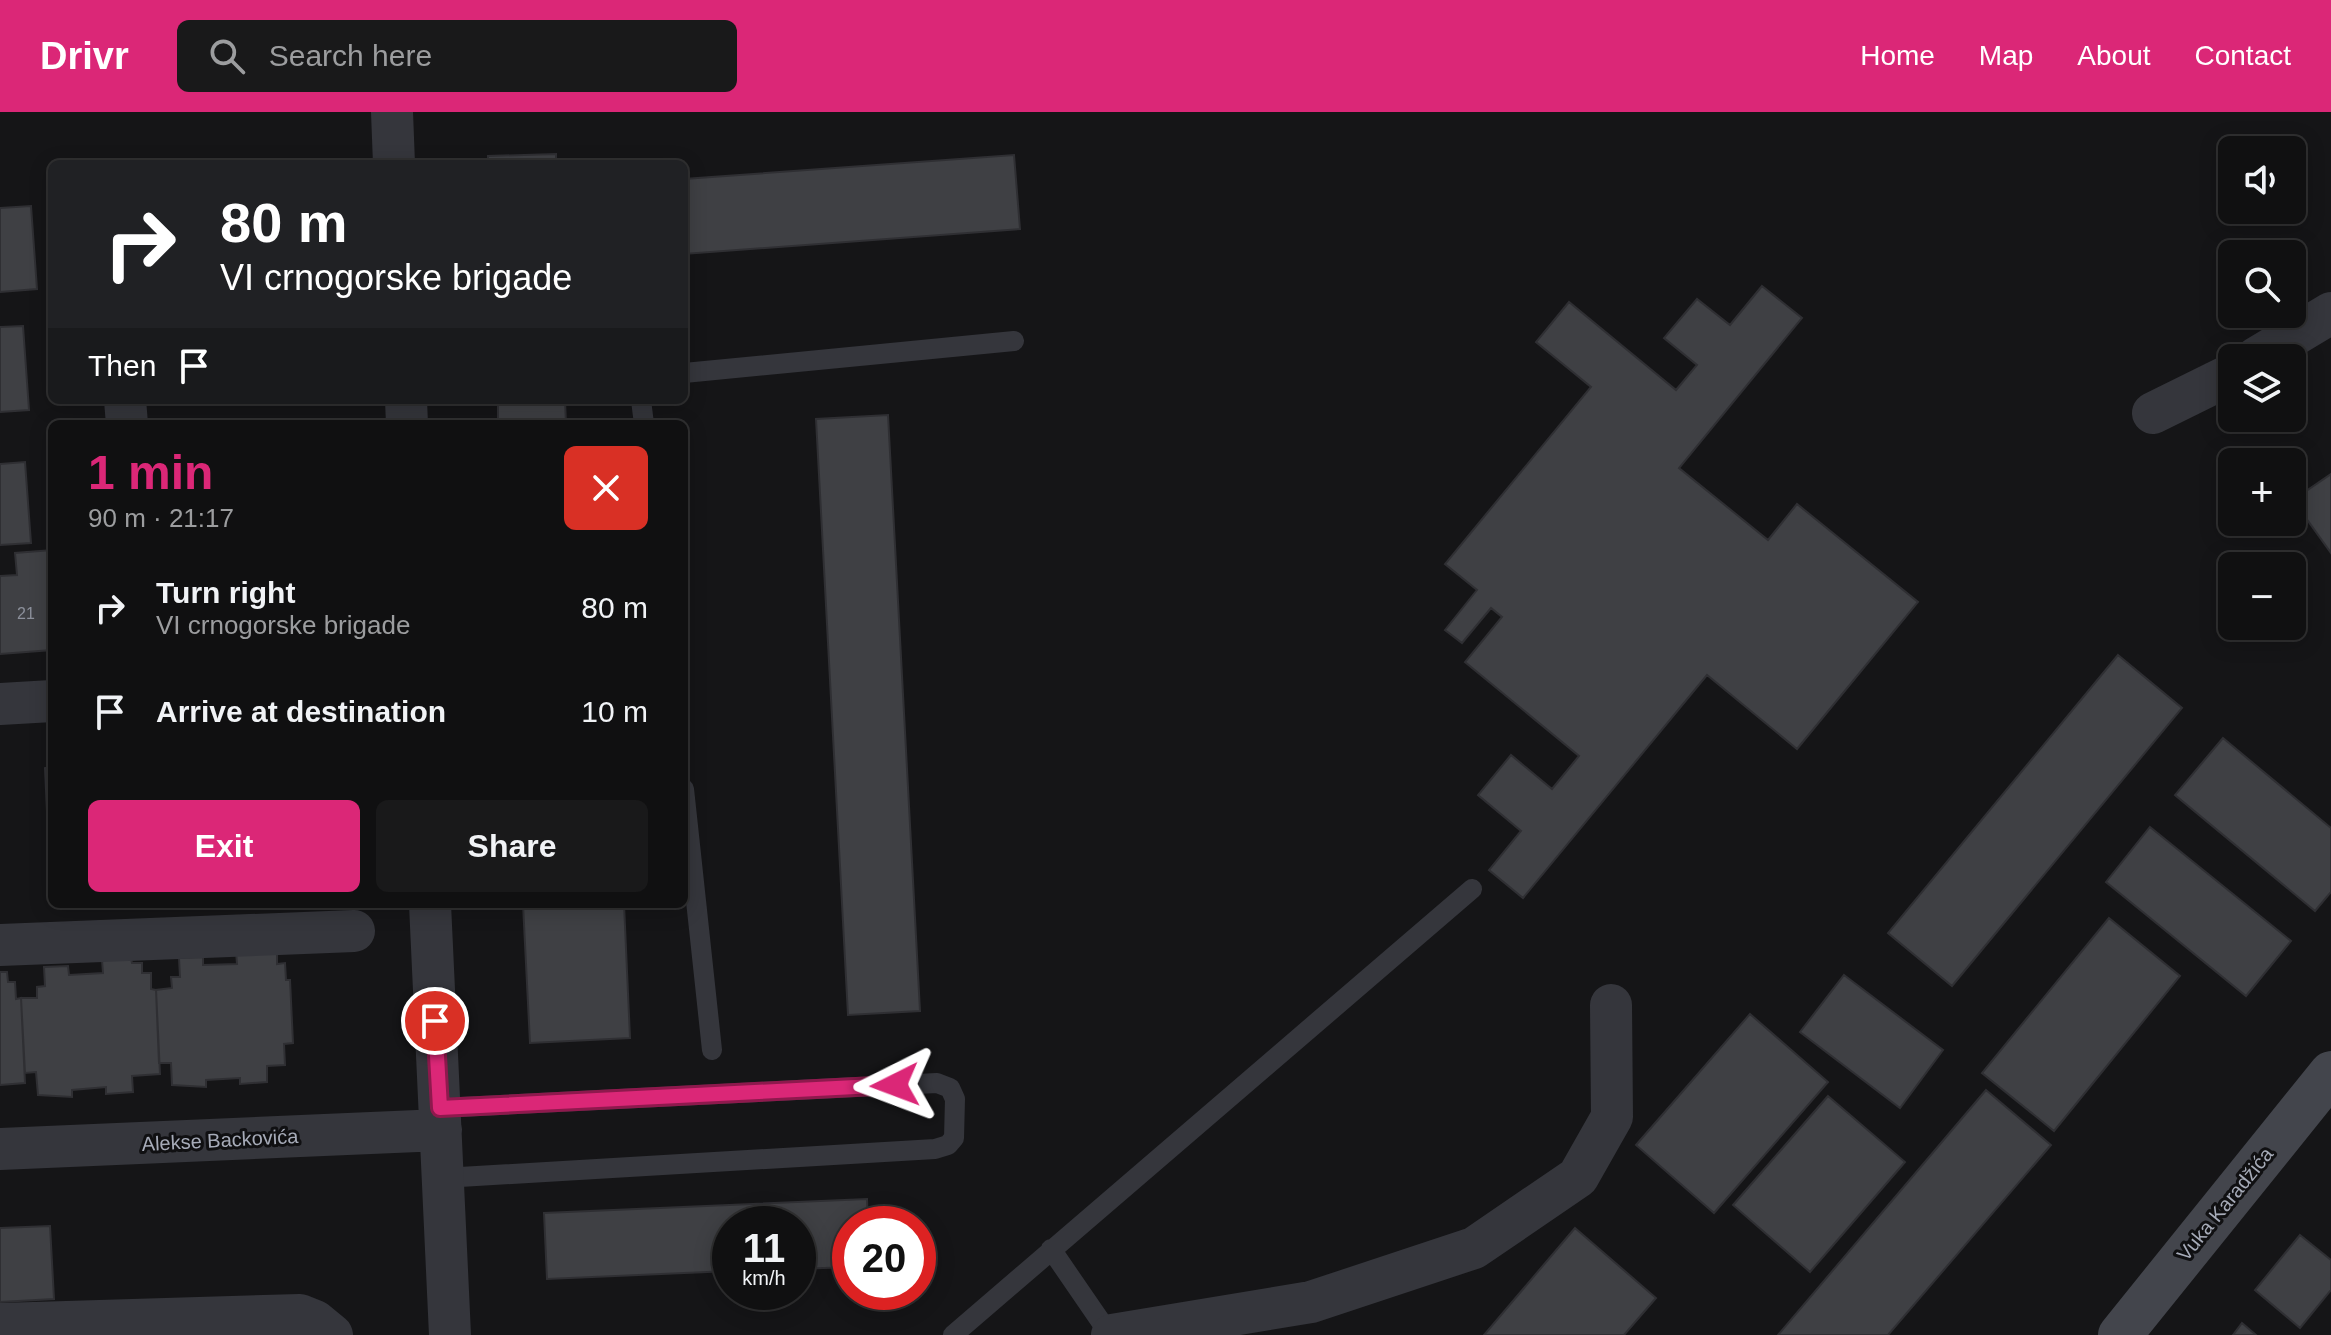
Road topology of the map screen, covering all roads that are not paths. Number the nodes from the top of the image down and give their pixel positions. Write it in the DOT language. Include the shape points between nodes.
graph roads {
  1 [pos="392,112"];
  2 [pos="394,160"];
  3 [pos="2331,313"];
  4 [pos="1014,341"];
  5 [pos="2279,344"];
  6 [pos="688,373"];
  7 [pos="2218,381"];
  8 [pos="2153,413"];
  9 [pos="48,701"];
  10 [pos="0,704"];
  11 [pos="688,826"];
  12 [pos="1472,889"];
  13 [pos="430,908"];
  14 [pos="354,931"];
  15 [pos="0,945"];
  16 [pos="1611,1005"];
  17 [pos="712,1050"];
  18 [pos="2331,1073"];
  19 [pos="440,1119"];
  20 [pos="0,1149"];
  21 [pos="443,1178"];
  22 [pos="1051,1249"];
  23 [pos="0,1324"];
  24 [pos="332,1335"];
  25 [pos="450,1335"];
  26 [pos="953,1335"];
  27 [pos="1111,1335"];
  28 [pos="2120,1335"];
  1 -- 2 [label="street"];
  3 -- 5 [label="street"];
  4 -- 6 [label="lane"];
  7 -- 8 [label="street"];
  9 -- 10 [label="street"];
  11 -- 17 [label="lane"];
  12 -- 22 [label="lane"];
  13 -- 19 [label="street"];
  14 -- 15 [label="street"];
  16 -- 27 [label="street" via="1612,1117 1578,1177 1474,1248 1311,1302"];
  18 -- 28 [label="street, Vuka Karadžića"];
  19 -- 20 [label="street, Alekse Backovića"];
  19 -- 21 [label="street"];
  19 -- 21 [label="lane" via="937,1083 950,1088 955,1099 954,1138 935,1149"];
  21 -- 25 [label="street"];
  22 -- 26 [label="lane"];
  22 -- 27 [label="lane"];
  23 -- 24 [label="street" via="300,1315"];
}
